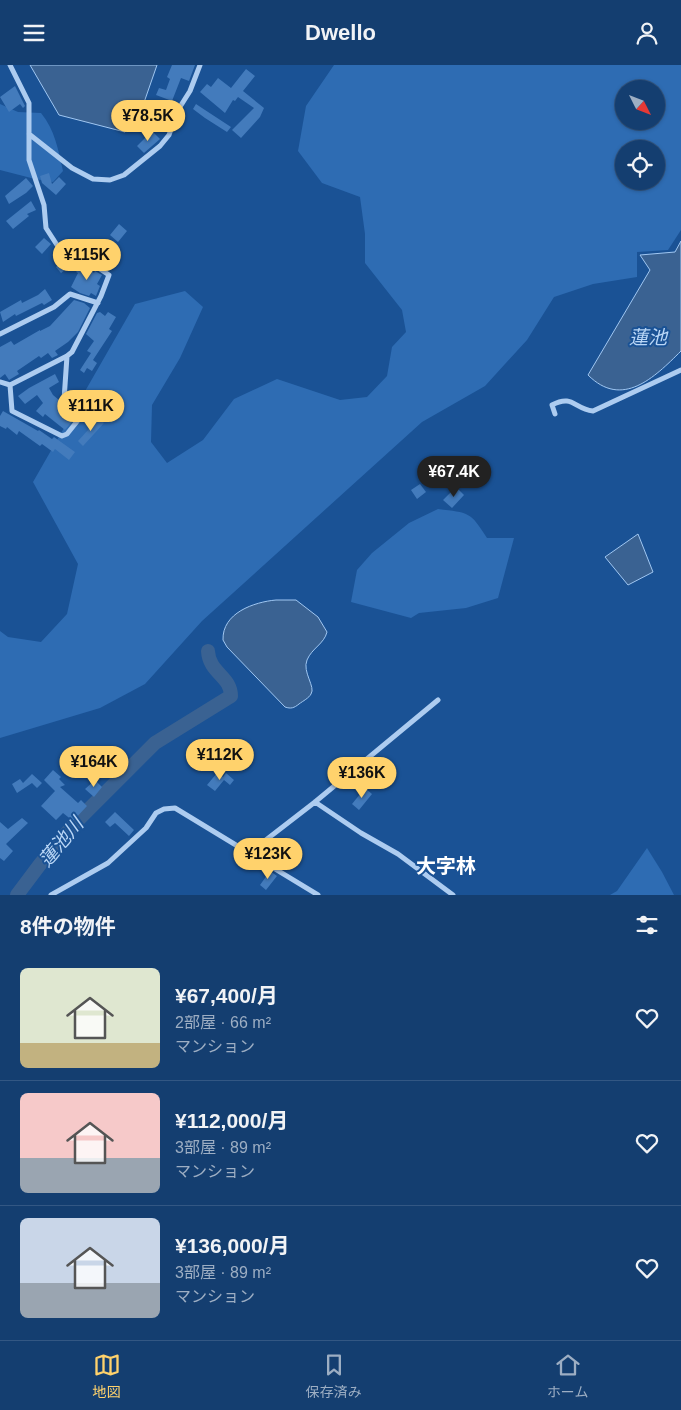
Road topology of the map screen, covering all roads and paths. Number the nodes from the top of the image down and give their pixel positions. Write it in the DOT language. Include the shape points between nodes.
graph roads {
  1 [pos="10,65"];
  2 [pos="200,65"];
  3 [pos="29,134"];
  4 [pos="98,303"];
  5 [pos="0,334"];
  6 [pos="67,356"];
  7 [pos="681,370"];
  8 [pos="0,383"];
  9 [pos="10,385"];
  10 [pos="555,414"];
  11 [pos="438,700"];
  12 [pos="315,802"];
  13 [pos="248,853"];
  14 [pos="51,895"];
  15 [pos="318,895"];
  16 [pos="454,895"];
  1 -- 3 [label="street" via="29,103"];
  2 -- 3 [label="street" via="169,135 124,175 110,180 93,179 72,168"];
  3 -- 4 [label="street" via="29,160 42,195 46,228 57,245 67,243 109,275"];
  4 -- 5 [label="street" via="70,294 54,307"];
  4 -- 6 [label="street"];
  6 -- 9 [label="street"];
  6 -- 9 [label="street" via="64,400 83,414 67,434 62,436 12,411"];
  7 -- 10 [label="street" via="593,411 570,401 559,401 552,405"];
  8 -- 9 [label="street"];
  11 -- 12 [label="street"];
  12 -- 13 [label="street"];
  12 -- 16 [label="street" via="398,854"];
  13 -- 14 [label="street" via="175,808 164,809 156,813 108,863"];
  13 -- 15 [label="street"];
}
